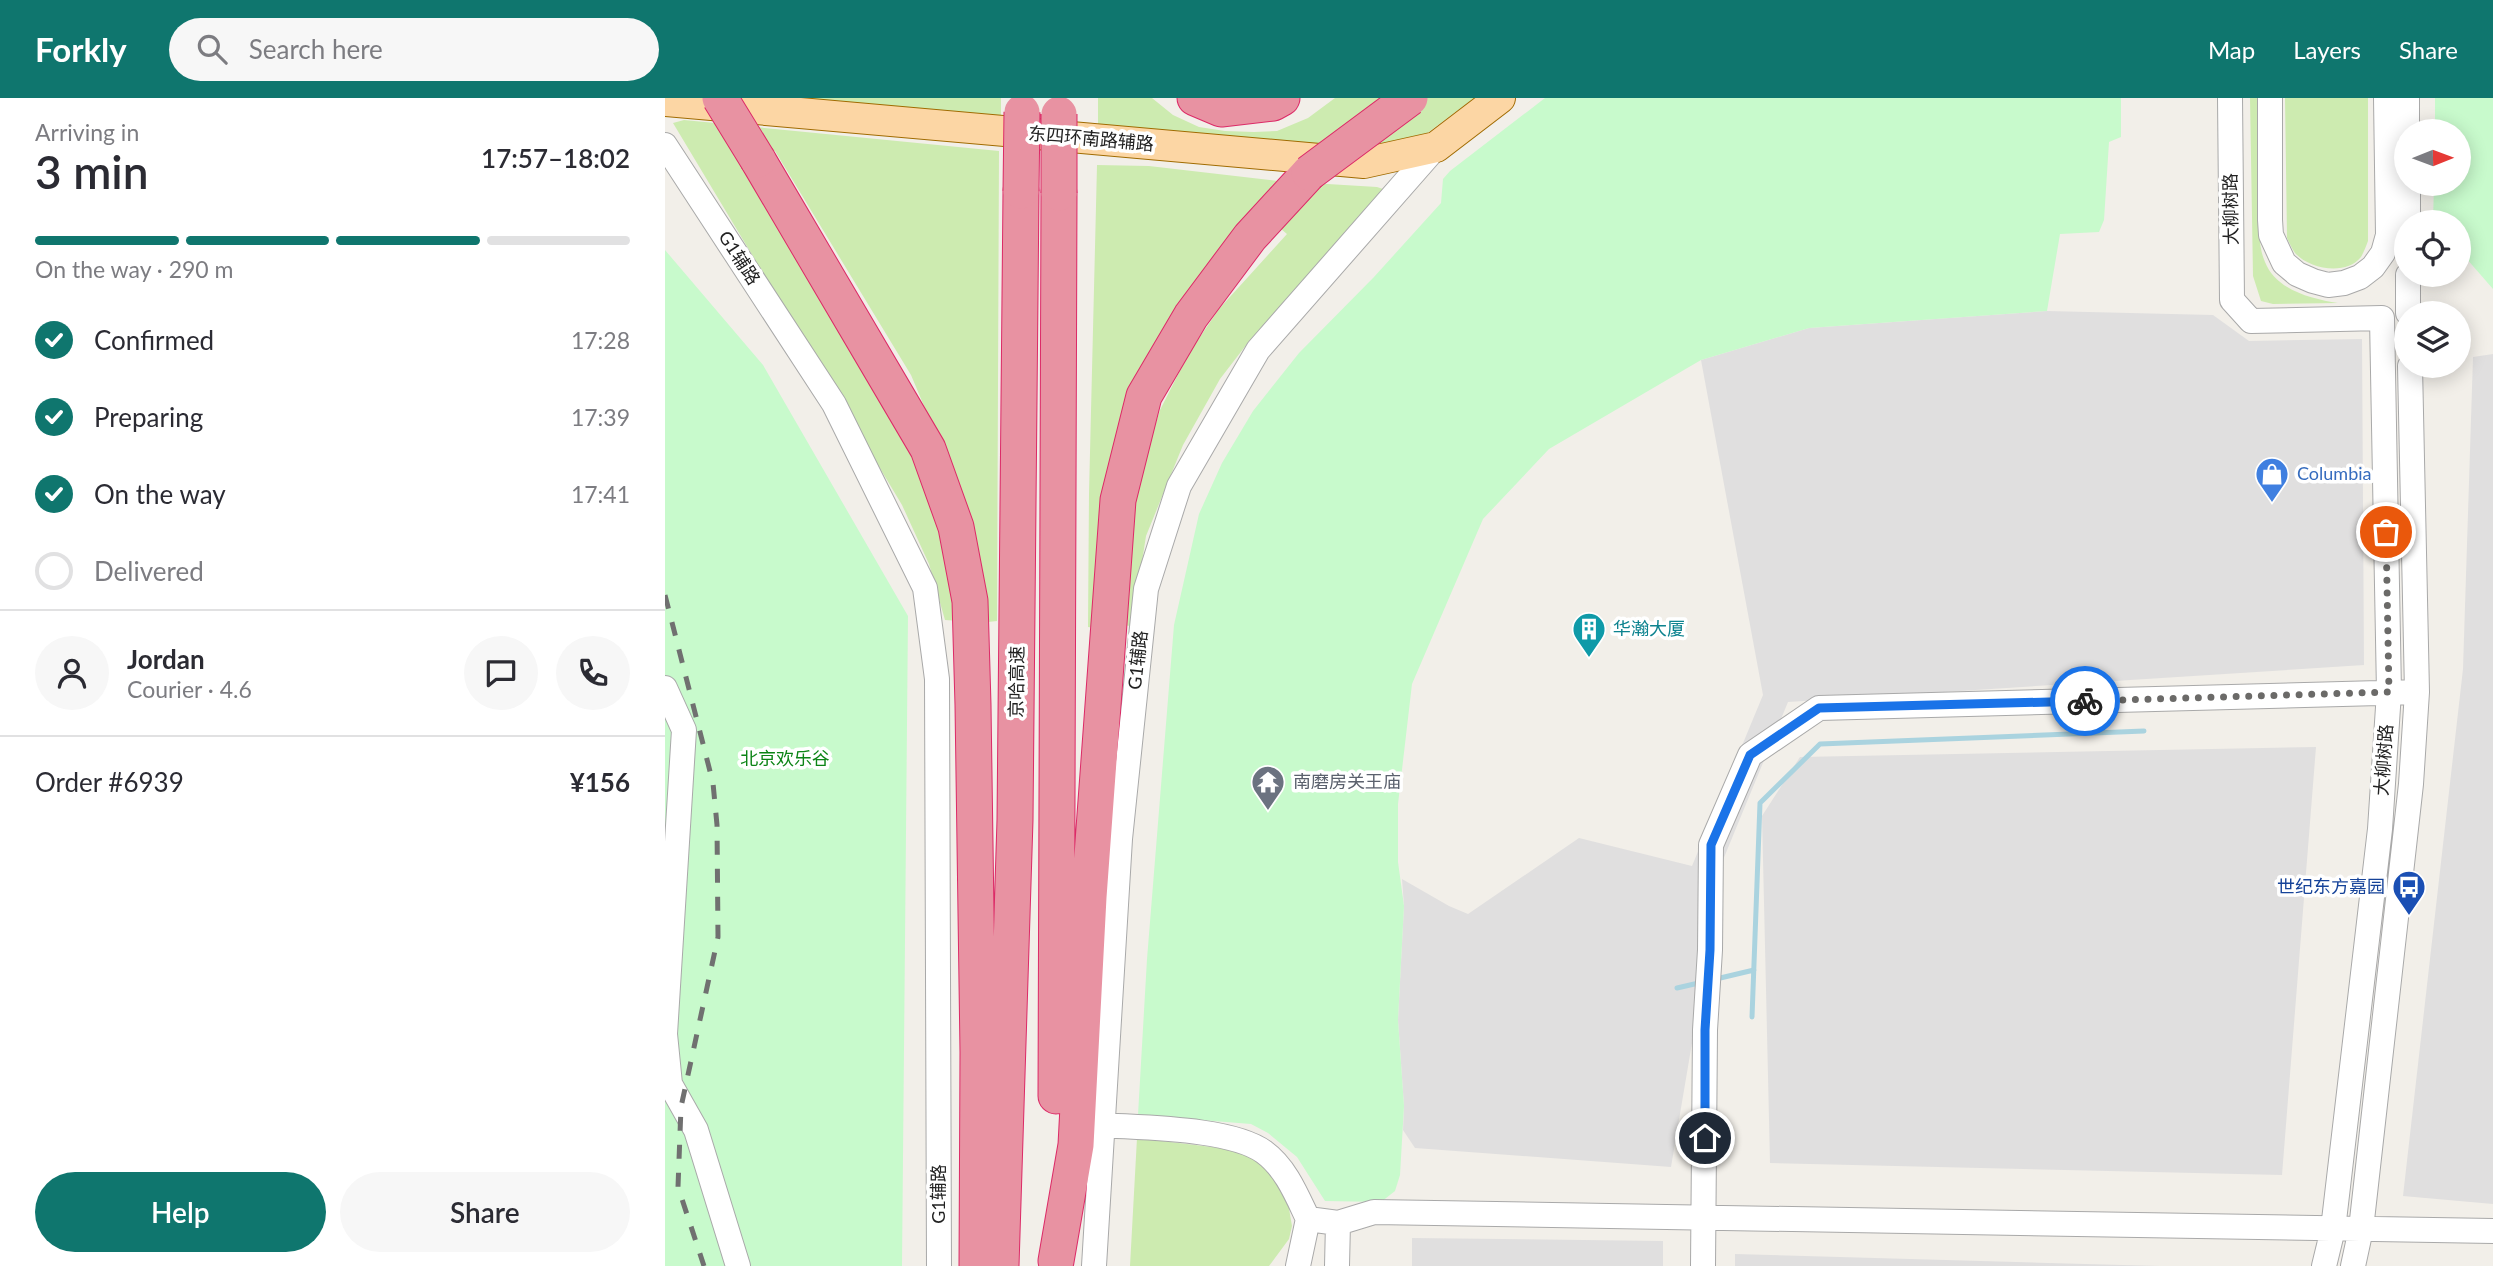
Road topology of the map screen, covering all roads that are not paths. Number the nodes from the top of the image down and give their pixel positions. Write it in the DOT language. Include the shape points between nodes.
graph roads {
  1 [pos="720,98"];
  2 [pos="1195,98"];
  3 [pos="1282,98"];
  4 [pos="1378,98"];
  5 [pos="1410,98"];
  6 [pos="1500,98"];
  7 [pos="2230,98"];
  8 [pos="2270,98"];
  9 [pos="2386,98"];
  10 [pos="2407,98"];
  11 [pos="665,101"];
  12 [pos="1022,105"];
  13 [pos="1059,106"];
  14 [pos="2407,119"];
  15 [pos="665,145"];
  16 [pos="1436,147"];
  17 [pos="1309,173"];
  18 [pos="2394,316"];
  19 [pos="2397,378"];
  20 [pos="2410,378"];
  21 [pos="665,688"];
  22 [pos="2389,692"];
  23 [pos="2417,692"];
  24 [pos="1101,1125"];
  25 [pos="1308,1219"];
  26 [pos="1705,1219"];
  27 [pos="1338,1223"];
  28 [pos="2333,1229"];
  29 [pos="2361,1229"];
  30 [pos="2493,1231"];
  31 [pos="1056,1264"];
  32 [pos="738,1266"];
  33 [pos="939,1266"];
  34 [pos="977,1266"];
  35 [pos="1001,1266"];
  36 [pos="1094,1266"];
  37 [pos="1298,1266"];
  38 [pos="1337,1266"];
  39 [pos="1703,1266"];
  40 [pos="2324,1266"];
  41 [pos="2353,1266"];
  1 -- 34 [label="highway, bridge" via="928,449 958,539 970,601 974,705"];
  2 -- 3 [label="highway" via="1221,109"];
  4 -- 17 [label="highway, bridge"];
  5 -- 17 [label="highway, bridge"];
  6 -- 16 [label="main road, 东四环南路辅路"];
  7 -- 18 [label="street, 大柳树路" via="2232,300 2251,321"];
  8 -- 9 [label="street" via="2270,220 2276,248 2297,274 2328,285 2360,277 2383,253 2388,235"];
  10 -- 14 [label="street"];
  11 -- 16 [label="main road, 东四环南路辅路" via="1364,163"];
  12 -- 35 [label="highway, 京哈高速, bridge" via="1015,820"];
  13 -- 31 [label="highway, bridge"];
  15 -- 33 [label="street, G1辅路" via="834,404 925,588 937,679"];
  16 -- 24 [label="street, G1辅路" via="1258,350 1179,486 1146,589 1139,639"];
  17 -- 31 [label="highway" via="1250,237 1191,316 1144,396 1118,500 1076,1145"];
  19 -- 22 [label="street, 大柳树路"];
  20 -- 23 [label="street, 大柳树路"];
  21 -- 32 [label="street" via="684,730 665,1034 670,1084 696,1130"];
  22 -- 23 [label="street"];
  22 -- 26 [label="street" via="1819,708 1750,755 1711,845"];
  22 -- 28 [label="street, 大柳树路" via="2380,829"];
  23 -- 29 [label="street, 大柳树路" via="2411,784"];
  24 -- 25 [label="street" via="1239,1139 1265,1153 1289,1180"];
  24 -- 36 [label="street, G1辅路"];
  25 -- 27 [label="street"];
  25 -- 37 [label="street"];
  26 -- 27 [label="street" via="1374,1212"];
  26 -- 28 [label="street"];
  26 -- 39 [label="street"];
  27 -- 38 [label="street"];
  28 -- 29 [label="street"];
  28 -- 40 [label="street, 大柳树路"];
  29 -- 30 [label="street"];
  29 -- 41 [label="street, 大柳树路"];
}
